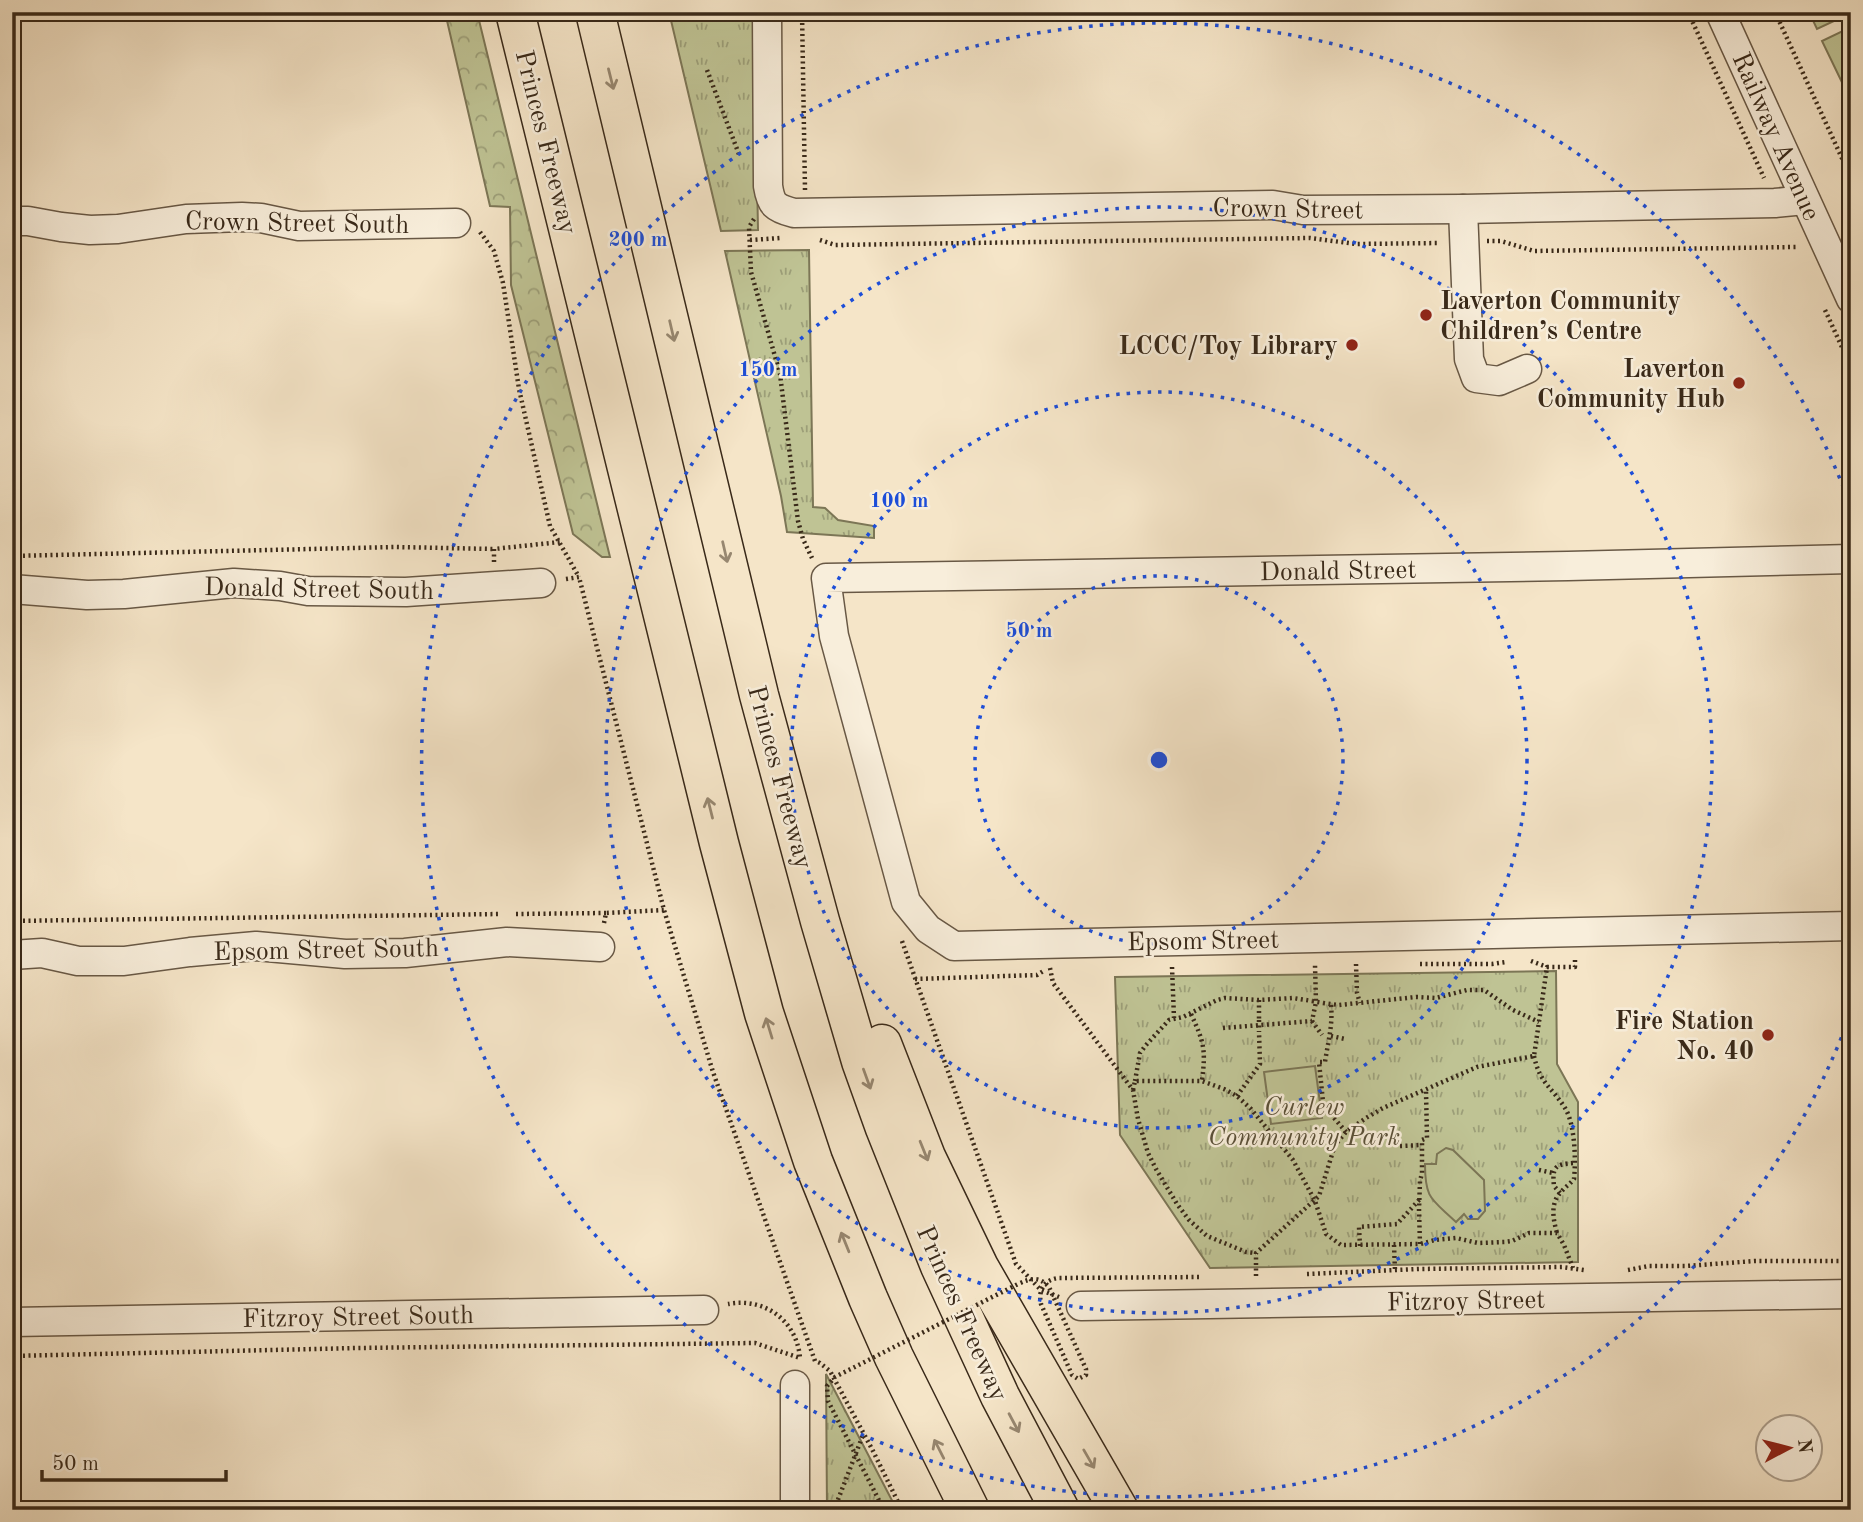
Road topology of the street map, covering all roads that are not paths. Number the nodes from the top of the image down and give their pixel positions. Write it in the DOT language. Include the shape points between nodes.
graph roads {
  1 [pos="515,12"];
  2 [pos="595,12"];
  3 [pos="767,12"];
  4 [pos="1720,12"];
  5 [pos="1805,200"];
  6 [pos="1463,209"];
  7 [pos="12,221"];
  8 [pos="456,223"];
  9 [pos="1851,299"];
  10 [pos="1527,369"];
  11 [pos="1851,559"];
  12 [pos="819,569"];
  13 [pos="541,583"];
  14 [pos="12,589"];
  15 [pos="759,695"];
  16 [pos="1851,926"];
  17 [pos="600,947"];
  18 [pos="12,954"];
  19 [pos="1851,1294"];
  20 [pos="1081,1306"];
  21 [pos="704,1310"];
  22 [pos="12,1322"];
  23 [pos="797,1371"];
  24 [pos="795,1510"];
  25 [pos="970,1510"];
  26 [pos="1060,1510"];
  27 [pos="1119,1510"];
  25 -- 1 [label="highway, Princes Freeway, one-way" via="868,1298 813,1161 764,1013"];
  2 -- 15 [label="highway, Princes Freeway, one-way"];
  3 -- 6 [label="street, Crown Street" via="768,186 774,204 794,213 801,224 1273,205 1303,210"];
  4 -- 5 [label="street, Railway Avenue"];
  5 -- 6 [label="street, Crown Street"];
  5 -- 9 [label="street, Railway Avenue"];
  6 -- 10 [label="street" via="1469,359 1476,378 1499,382"];
  7 -- 8 [label="street, Crown Street South" via="90,230 242,217 299,226"];
  11 -- 12 [label="street, Donald Street" via="1568,566"];
  12 -- 16 [label="street, Epsom Street" via="906,902 928,929 954,946"];
  13 -- 14 [label="street, Donald Street South" via="406,592 308,591 257,583 87,595"];
  15 -- 26 [label="highway, Princes Freeway, one-way" via="836,980 885,1128 956,1301"];
  15 -- 27 [label="highway, one-way" via="872,1020 926,1157 979,1267"];
  17 -- 18 [label="street, Epsom Street South" via="507,942 345,954 256,946 124,961"];
  19 -- 20 [label="street, Fitzroy Street"];
  21 -- 22 [label="street, Fitzroy Street South"];
  23 -- 24 [label="street"];
}
